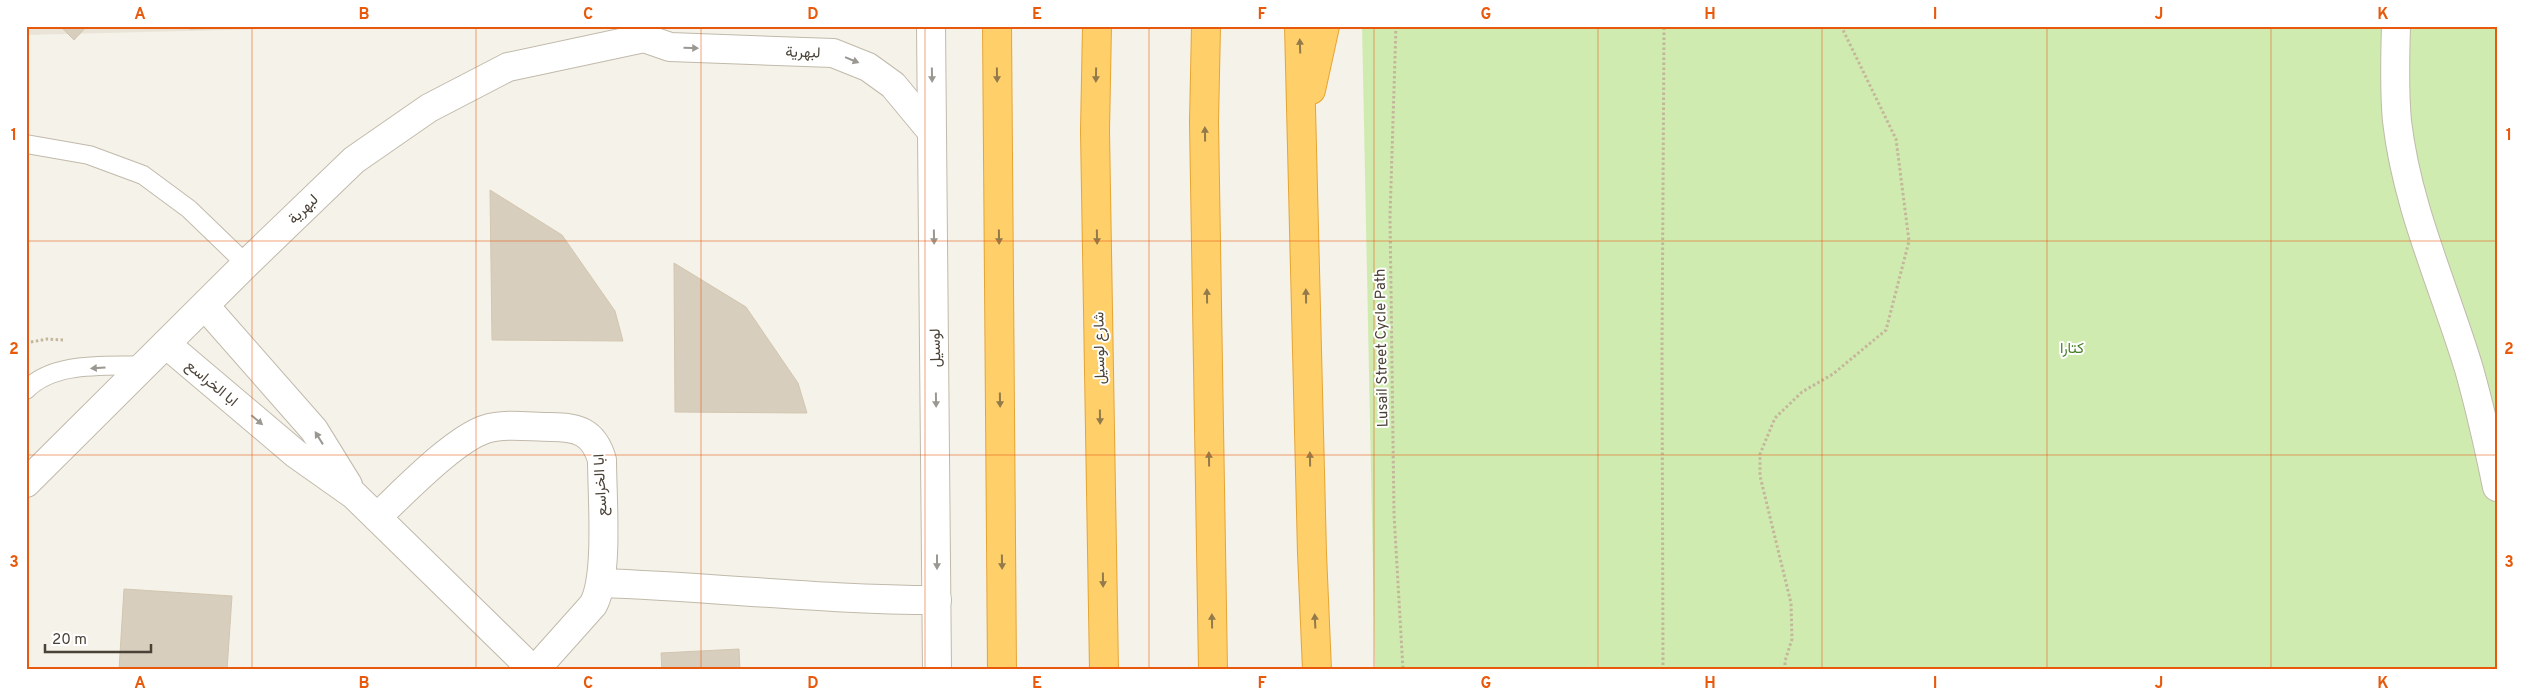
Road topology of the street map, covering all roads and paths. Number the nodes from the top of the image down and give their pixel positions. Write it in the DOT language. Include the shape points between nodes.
graph roads {
  1 [pos="931,26"];
  2 [pos="997,26"];
  3 [pos="1097,26"];
  4 [pos="1206,26"];
  5 [pos="1299,26"];
  6 [pos="1325,26"];
  7 [pos="1396,26"];
  8 [pos="1664,26"];
  9 [pos="1840,26"];
  10 [pos="2396,26"];
  11 [pos="639,33"];
  12 [pos="590,38"];
  13 [pos="1303,131"];
  14 [pos="932,132"];
  15 [pos="26,144"];
  16 [pos="246,264"];
  17 [pos="205,306"];
  18 [pos="166,344"];
  19 [pos="147,365"];
  20 [pos="26,390"];
  21 [pos="26,483"];
  22 [pos="2497,487"];
  23 [pos="354,494"];
  24 [pos="377,517"];
  25 [pos="601,583"];
  26 [pos="937,600"];
  27 [pos="534,670"];
  28 [pos="937,670"];
  29 [pos="1002,670"];
  30 [pos="1104,670"];
  31 [pos="1213,670"];
  32 [pos="1317,670"];
  33 [pos="1403,670"];
  34 [pos="1663,670"];
  35 [pos="1785,670"];
  1 -- 14 [label="street, لوسيل, one-way"];
  2 -- 29 [label="highway, one-way"];
  3 -- 30 [label="highway, شارع لوسيل, one-way" via="1095,131"];
  31 -- 4 [label="highway, one-way" via="1204,122"];
  13 -- 5 [label="highway, one-way"];
  6 -- 13 [label="highway"];
  7 -- 33 [label="path, Lusail Street Cycle Path" via="1390,216 1394,514"];
  8 -- 34 [label="path"];
  9 -- 35 [label="path" via="1896,139 1909,241 1886,330 1833,374 1802,392 1788,405 1775,418 1760,454 1760,476 1791,603 1792,639 1784,661"];
  10 -- 22 [label="street" via="2397,122 2409,182 2426,248 2469,370"];
  11 -- 12 [label="street, لبهرية"];
  11 -- 14 [label="street, لبهرية, one-way" via="670,47 833,52 868,67 893,84"];
  12 -- 16 [label="street, لبهرية" via="508,67 429,108 354,160"];
  32 -- 13 [label="highway, one-way"];
  14 -- 26 [label="street, لوسيل, one-way"];
  15 -- 16 [label="lane" via="89,155 143,175 189,209"];
  16 -- 17 [label="street, لبهرية"];
  17 -- 18 [label="street, لبهرية"];
  23 -- 17 [label="street, ابا الخراسع, one-way" via="314,430"];
  18 -- 19 [label="street, لبهرية"];
  18 -- 23 [label="street, ابا الخراسع, one-way" via="296,454"];
  19 -- 20 [label="lane, one-way" via="56,371 36,380"];
  19 -- 21 [label="street, لبهرية"];
  23 -- 24 [label="street, ابا الخراسع"];
  24 -- 25 [label="street, ابا الخراسع" via="470,435 502,426 576,429 589,436 598,447 602,460"];
  24 -- 27 [label="street, ابا الخراسع"];
  25 -- 26 [label="street" via="879,600"];
  25 -- 27 [label="street, ابا الخراسع" via="593,605"];
  26 -- 28 [label="street, لوسيل"];
}
